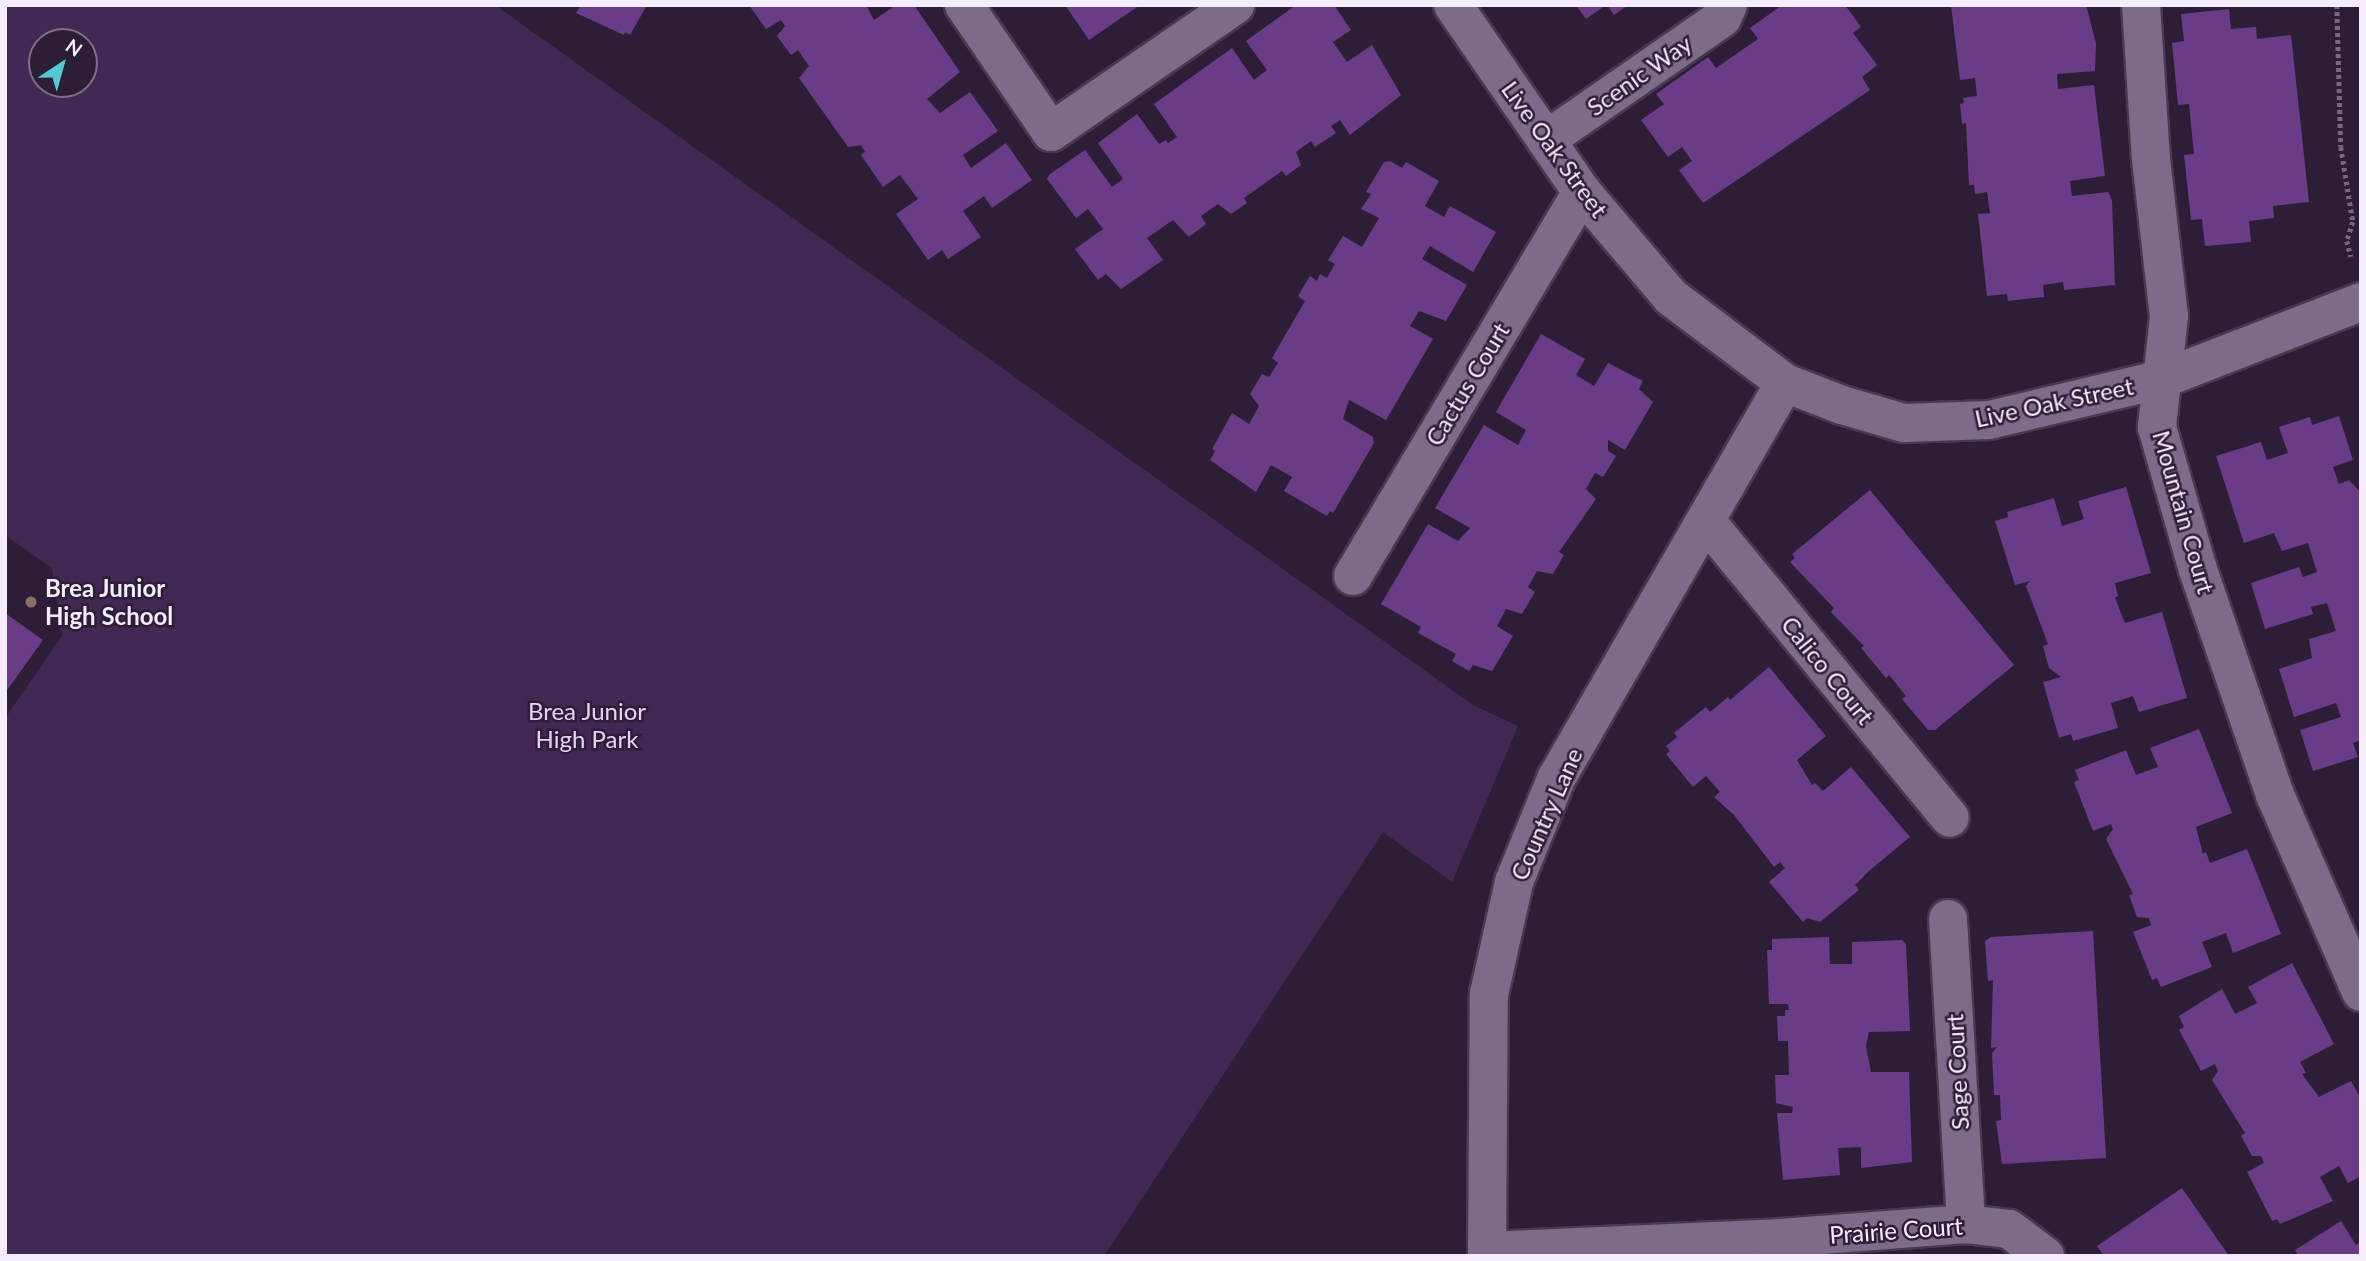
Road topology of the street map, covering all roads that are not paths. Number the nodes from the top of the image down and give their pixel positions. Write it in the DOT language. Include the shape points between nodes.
graph roads {
  1 [pos="964,5"];
  2 [pos="1235,5"];
  3 [pos="1453,5"];
  4 [pos="1728,5"];
  5 [pos="2141,5"];
  6 [pos="1546,140"];
  7 [pos="1582,192"];
  8 [pos="2357,284"];
  9 [pos="2162,379"];
  10 [pos="1785,383"];
  11 [pos="1706,521"];
  12 [pos="1353,576"];
  13 [pos="1950,818"];
  14 [pos="1948,919"];
  15 [pos="2361,992"];
  16 [pos="1966,1224"];
  17 [pos="1767,1247"];
  18 [pos="1487,1254"];
  19 [pos="2045,1256"];
  1 -- 2 [label="street" via="1051,132"];
  3 -- 6 [label="street, Live Oak Street"];
  4 -- 6 [label="street, Scenic Way" via="1722,18"];
  5 -- 9 [label="street, Mountain Court" via="2151,159 2169,316"];
  6 -- 7 [label="street, Live Oak Street"];
  7 -- 10 [label="street, Live Oak Street" via="1671,297"];
  7 -- 12 [label="street, Cactus Court"];
  8 -- 9 [label="street, Live Oak Street"];
  9 -- 10 [label="street, Live Oak Street" via="1989,420 1903,423"];
  9 -- 15 [label="street, Mountain Court" via="2157,427 2198,570 2275,795"];
  10 -- 11 [label="street, Country Lane"];
  11 -- 13 [label="street, Calico Court"];
  11 -- 18 [label="street, Country Lane" via="1556,779 1514,882 1489,994"];
  14 -- 16 [label="street, Sage Court"];
  16 -- 17 [label="street, Prairie Court"];
  16 -- 19 [label="street, Prairie Court" via="2009,1229"];
  17 -- 18 [label="street, Prairie Court"];
}
